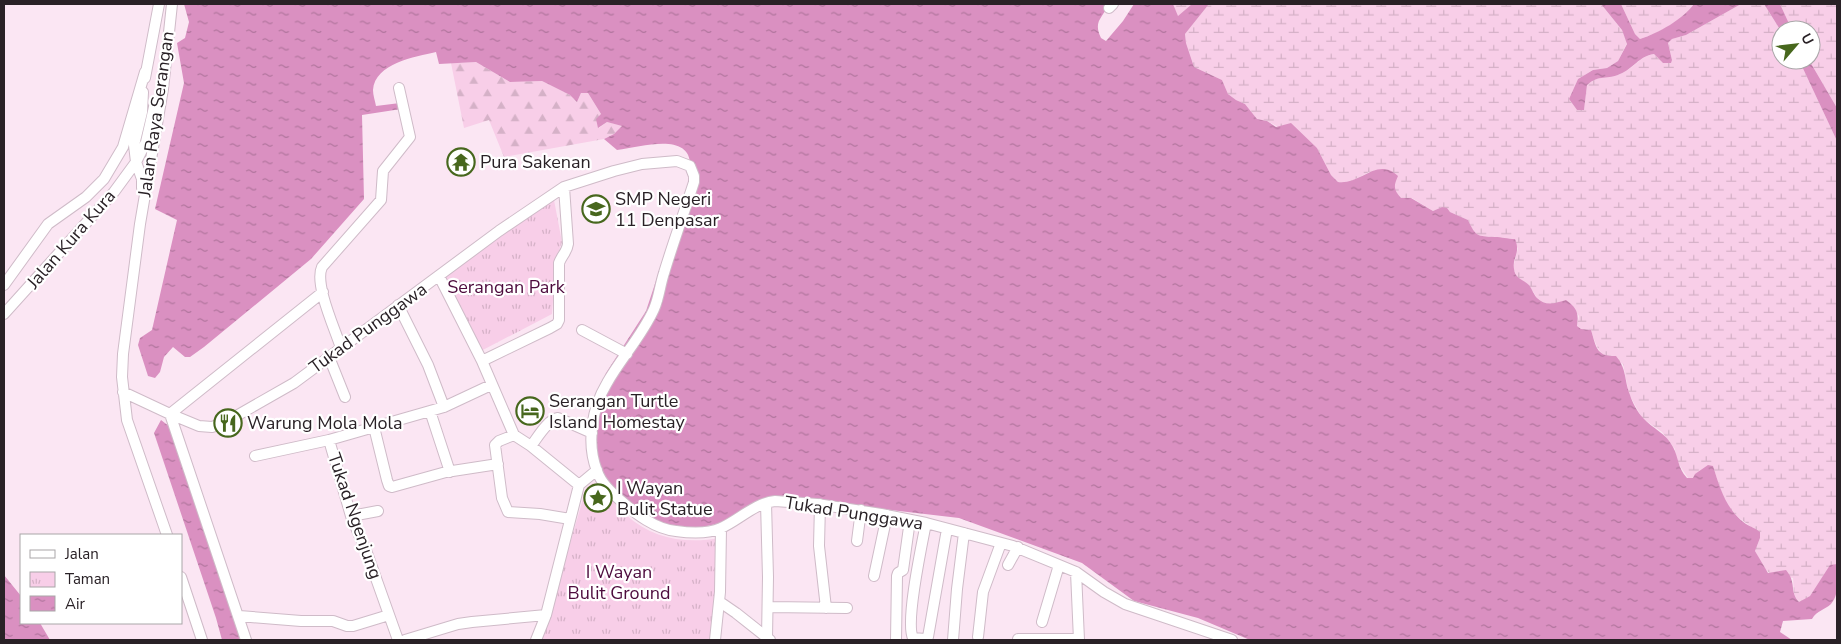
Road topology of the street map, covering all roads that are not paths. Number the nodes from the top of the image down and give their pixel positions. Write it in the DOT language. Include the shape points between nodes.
graph roads {
  1 [pos="172,4"];
  2 [pos="158,9"];
  3 [pos="167,47"];
  4 [pos="145,72"];
  5 [pos="399,88"];
  6 [pos="136,162"];
  7 [pos="564,187"];
  8 [pos="140,224"];
  9 [pos="438,276"];
  10 [pos="4,285"];
  11 [pos="322,292"];
  12 [pos="398,305"];
  13 [pos="4,314"];
  14 [pos="582,330"];
  15 [pos="341,348"];
  16 [pos="627,354"];
  17 [pos="329,357"];
  18 [pos="482,361"];
  19 [pos="491,385"];
  20 [pos="124,392"];
  21 [pos="345,397"];
  22 [pos="444,407"];
  23 [pos="430,411"];
  24 [pos="170,414"];
  25 [pos="374,427"];
  26 [pos="592,434"];
  27 [pos="514,435"];
  28 [pos="329,440"];
  29 [pos="531,446"];
  30 [pos="255,456"];
  31 [pos="498,464"];
  32 [pos="597,470"];
  33 [pos="450,472"];
  34 [pos="579,485"];
  35 [pos="766,503"];
  36 [pos="820,504"];
  37 [pos="861,510"];
  38 [pos="378,511"];
  39 [pos="887,515"];
  40 [pos="351,516"];
  41 [pos="570,518"];
  42 [pos="910,520"];
  43 [pos="926,523"];
  44 [pos="721,528"];
  45 [pos="947,528"];
  46 [pos="964,533"];
  47 [pos="167,534"];
  48 [pos="857,540"];
  49 [pos="1001,542"];
  50 [pos="1018,547"];
  51 [pos="1008,565"];
  52 [pos="1059,565"];
  53 [pos="903,570"];
  54 [pos="917,572"];
  55 [pos="1076,572"];
  56 [pos="874,576"];
  57 [pos="182,580"];
  58 [pos="720,602"];
  59 [pos="768,607"];
  60 [pos="826,608"];
  61 [pos="847,608"];
  62 [pos="389,614"];
  63 [pos="895,614"];
  64 [pos="546,615"];
  65 [pos="239,616"];
  66 [pos="911,617"];
  67 [pos="1042,622"];
  68 [pos="978,637"];
  69 [pos="769,639"];
  70 [pos="1018,639"];
  71 [pos="202,640"];
  72 [pos="246,640"];
  73 [pos="398,640"];
  74 [pos="405,640"];
  75 [pos="536,640"];
  76 [pos="716,640"];
  77 [pos="896,640"];
  78 [pos="953,640"];
  79 [pos="1079,640"];
  80 [pos="1232,640"];
  1 -- 3 [label="street, Jalan Raya Serangan"];
  2 -- 4 [label="street, Jalan Raya Serangan"];
  3 -- 6 [label="street, Jalan Kura Kura" via="146,142"];
  3 -- 8 [label="street, Jalan Raya Serangan" via="164,89"];
  4 -- 6 [label="street, Jalan Raya Serangan" via="142,112 134,145"];
  4 -- 10 [label="street, Jalan Kura Kura" via="122,147 104,179 86,197 48,224"];
  5 -- 11 [label="street" via="410,137 383,171 381,200 322,267"];
  6 -- 8 [label="street, Jalan Raya Serangan" via="142,179"];
  6 -- 13 [label="street, Jalan Kura Kura" via="114,192"];
  7 -- 9 [label="street, Tukad Punggawa"];
  7 -- 16 [label="street, Tukad Punggawa" via="614,171 664,161 686,163 692,171 694,182 654,310"];
  7 -- 18 [label="street" via="568,244 567,252 559,263 559,320 550,328"];
  8 -- 20 [label="street, Jalan Raya Serangan" via="123,354"];
  9 -- 12 [label="street, Tukad Punggawa"];
  9 -- 18 [label="street"];
  11 -- 15 [label="street"];
  11 -- 24 [label="street"];
  12 -- 15 [label="street, Tukad Punggawa"];
  12 -- 22 [label="street" via="428,365"];
  14 -- 16 [label="street"];
  15 -- 17 [label="street, Tukad Punggawa"];
  16 -- 26 [label="street, Tukad Punggawa" via="601,394"];
  17 -- 21 [label="street"];
  17 -- 24 [label="street, Tukad Punggawa" via="294,383 224,423 206,428"];
  18 -- 19 [label="street"];
  19 -- 22 [label="street, Tukad Ngenjung"];
  19 -- 27 [label="street"];
  20 -- 24 [label="street, Tukad Punggawa"];
  20 -- 47 [label="street, Jalan Raya Serangan" via="128,420"];
  22 -- 23 [label="street, Tukad Ngenjung"];
  23 -- 25 [label="street, Tukad Ngenjung"];
  23 -- 33 [label="street"];
  24 -- 65 [label="street"];
  25 -- 28 [label="street, Tukad Ngenjung"];
  25 -- 33 [label="street" via="389,486"];
  26 -- 29 [label="street" via="555,418"];
  26 -- 32 [label="street, Tukad Punggawa"];
  27 -- 29 [label="street"];
  27 -- 31 [label="street" via="496,442"];
  28 -- 30 [label="street"];
  28 -- 40 [label="street, Tukad Ngenjung"];
  29 -- 34 [label="street"];
  31 -- 33 [label="street"];
  31 -- 41 [label="street" via="502,498 508,512"];
  32 -- 34 [label="street"];
  32 -- 44 [label="street, Tukad Punggawa" via="616,496 637,515 655,525 675,531"];
  34 -- 41 [label="street"];
  35 -- 36 [label="street, Tukad Punggawa"];
  35 -- 44 [label="street, Tukad Punggawa"];
  35 -- 59 [label="street"];
  36 -- 37 [label="street, Tukad Punggawa"];
  36 -- 60 [label="street" via="819,546"];
  37 -- 39 [label="street, Tukad Punggawa"];
  37 -- 48 [label="street"];
  38 -- 40 [label="street"];
  39 -- 42 [label="street, Tukad Punggawa"];
  39 -- 56 [label="street"];
  40 -- 62 [label="street, Tukad Ngenjung"];
  41 -- 64 [label="street"];
  42 -- 43 [label="street, Tukad Punggawa"];
  42 -- 53 [label="street"];
  43 -- 45 [label="street, Tukad Punggawa"];
  43 -- 54 [label="street"];
  44 -- 58 [label="street"];
  45 -- 46 [label="street, Tukad Punggawa"];
  45 -- 66 [label="street" via="925,639 912,637"];
  46 -- 49 [label="street, Tukad Punggawa"];
  46 -- 78 [label="street"];
  49 -- 52 [label="street, Tukad Punggawa"];
  49 -- 68 [label="street" via="984,592"];
  50 -- 51 [label="street"];
  52 -- 55 [label="street, Tukad Punggawa"];
  52 -- 67 [label="street"];
  53 -- 54 [label="street"];
  53 -- 63 [label="street" via="897,576"];
  54 -- 66 [label="street"];
  55 -- 79 [label="street"];
  55 -- 80 [label="street, Tukad Punggawa" via="1125,604"];
  57 -- 71 [label="street"];
  58 -- 69 [label="street"];
  58 -- 76 [label="street"];
  59 -- 60 [label="street"];
  59 -- 69 [label="street"];
  60 -- 61 [label="street"];
  62 -- 65 [label="street" via="354,626 333,621"];
  62 -- 73 [label="street, Tukad Ngenjung"];
  63 -- 66 [label="street"];
  63 -- 77 [label="street"];
  64 -- 74 [label="street" via="458,624"];
  64 -- 75 [label="street"];
  65 -- 72 [label="street"];
  70 -- 79 [label="street"];
}
